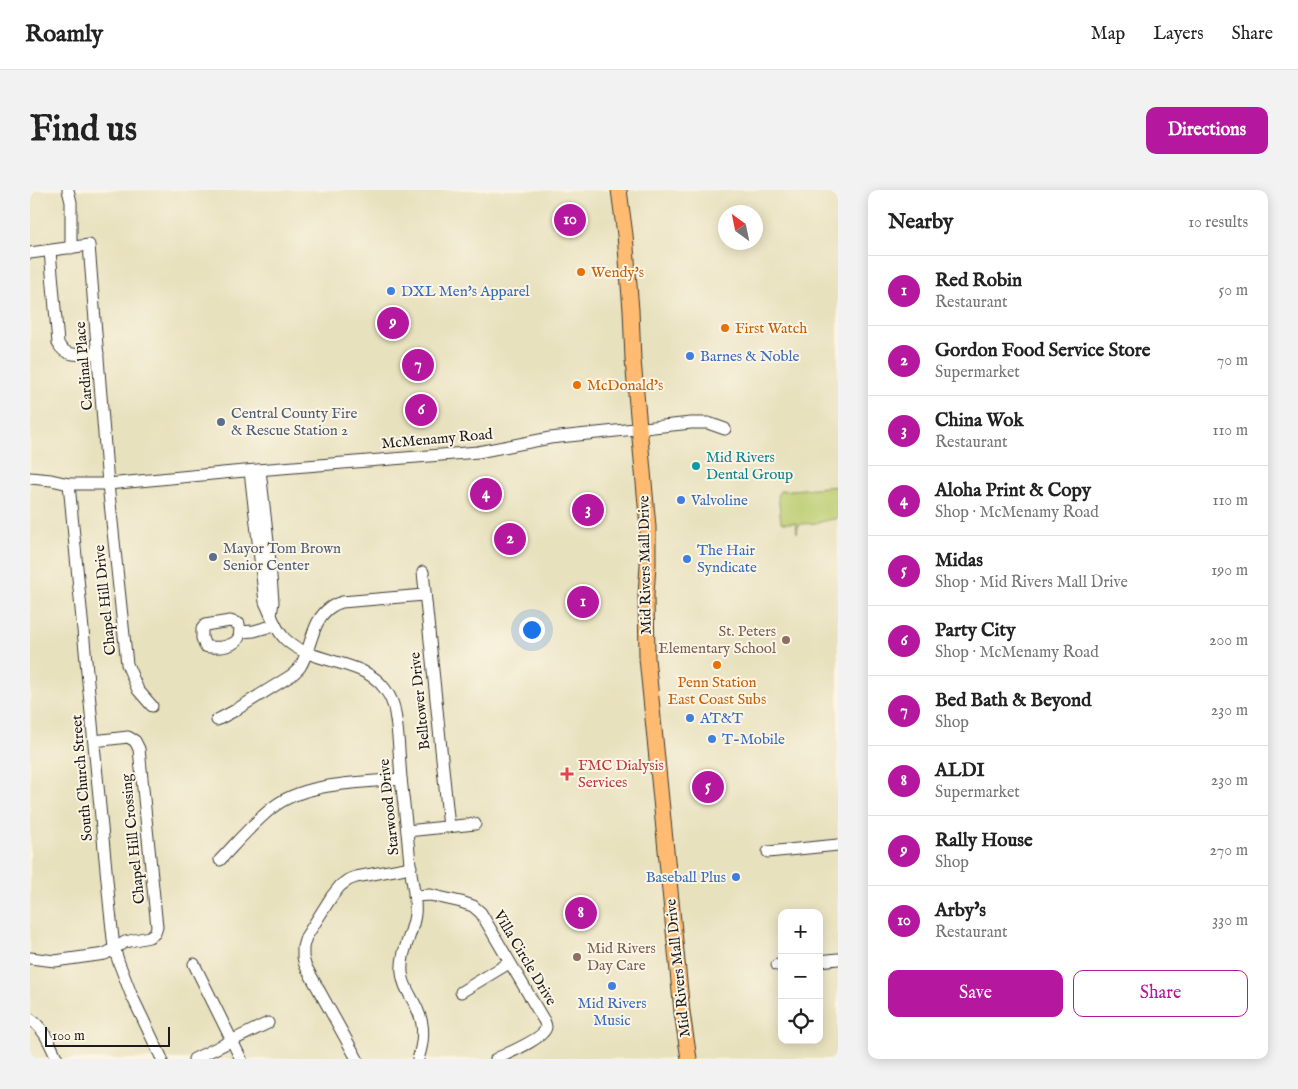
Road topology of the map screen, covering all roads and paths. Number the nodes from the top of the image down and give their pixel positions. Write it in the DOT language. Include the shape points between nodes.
graph roads {
  1 [pos="68,190"];
  2 [pos="619,190"];
  3 [pos="70,248"];
  4 [pos="50,251"];
  5 [pos="30,253"];
  6 [pos="98,353"];
  7 [pos="639,429"];
  8 [pos="725,429"];
  9 [pos="255,470"];
  10 [pos="30,478"];
  11 [pos="69,484"];
  12 [pos="108,484"];
  13 [pos="422,572"];
  14 [pos="424,595"];
  15 [pos="273,620"];
  16 [pos="240,632"];
  17 [pos="307,653"];
  18 [pos="152,706"];
  19 [pos="217,720"];
  20 [pos="94,741"];
  21 [pos="401,779"];
  22 [pos="475,824"];
  23 [pos="449,827"];
  24 [pos="407,831"];
  25 [pos="838,845"];
  26 [pos="768,852"];
  27 [pos="220,860"];
  28 [pos="410,867"];
  29 [pos="414,896"];
  30 [pos="114,948"];
  31 [pos="30,958"];
  32 [pos="838,959"];
  33 [pos="823,961"];
  34 [pos="509,962"];
  35 [pos="194,964"];
  36 [pos="460,992"];
  37 [pos="30,1019"];
  38 [pos="268,1022"];
  39 [pos="232,1040"];
  40 [pos="157,1057"];
  41 [pos="57,1059"];
  42 [pos="194,1059"];
  43 [pos="241,1059"];
  44 [pos="358,1059"];
  45 [pos="418,1059"];
  46 [pos="496,1059"];
  47 [pos="689,1059"];
  1 -- 3 [label="street" via="71,202"];
  2 -- 7 [label="main road, Mid Rivers Mall Drive"];
  3 -- 4 [label="street"];
  3 -- 6 [label="street, Cardinal Place" via="89,245"];
  4 -- 5 [label="street"];
  4 -- 6 [label="street" via="59,347 71,354"];
  6 -- 12 [label="street, Cardinal Place"];
  7 -- 8 [label="street, McMenamy Road" via="691,423"];
  7 -- 9 [label="street, McMenamy Road" via="550,438 478,452"];
  7 -- 47 [label="main road, Mid Rivers Mall Drive" via="648,527 647,658"];
  9 -- 12 [label="street, McMenamy Road"];
  9 -- 15 [label="street, Starwood Drive" via="265,602"];
  10 -- 11 [label="street, McMenamy Road"];
  11 -- 12 [label="street, McMenamy Road"];
  11 -- 20 [label="street, South Church Street"];
  12 -- 18 [label="street, Chapel Hill Drive" via="127,664 138,690"];
  13 -- 14 [label="street, Belltower Drive"];
  14 -- 17 [label="street" via="342,602 331,606 316,624"];
  14 -- 23 [label="street, Belltower Drive"];
  15 -- 16 [label="street" via="254,631"];
  15 -- 17 [label="street, Starwood Drive" via="285,638"];
  17 -- 19 [label="street" via="300,668 292,675"];
  17 -- 21 [label="street, Starwood Drive" via="364,672 385,688 395,711"];
  20 -- 30 [label="street, South Church Street"];
  20 -- 30 [label="street, Chapel Hill Crossing" via="128,737 139,749 157,926 149,937"];
  21 -- 24 [label="street, Starwood Drive"];
  21 -- 27 [label="street" via="332,786 293,795 272,808"];
  22 -- 23 [label="street"];
  23 -- 24 [label="street"];
  24 -- 28 [label="street, Starwood Drive"];
  25 -- 26 [label="street"];
  28 -- 29 [label="street, Starwood Drive"];
  28 -- 44 [label="street" via="348,880 332,896 303,947 304,965"];
  29 -- 34 [label="street, Villa Circle Drive" via="430,895 473,906 481,913"];
  29 -- 45 [label="street, Starwood Drive" via="416,913 402,958 402,973 405,986 419,1011 422,1037"];
  30 -- 31 [label="street" via="96,956 55,961"];
  30 -- 40 [label="street, South Church Street"];
  32 -- 33 [label="street"];
  34 -- 36 [label="street"];
  34 -- 46 [label="street, Villa Circle Drive" via="546,1026 538,1038"];
  35 -- 39 [label="street"];
  37 -- 41 [label="street" via="42,1030"];
  38 -- 39 [label="street"];
  39 -- 42 [label="street"];
  39 -- 43 [label="street"];
}
